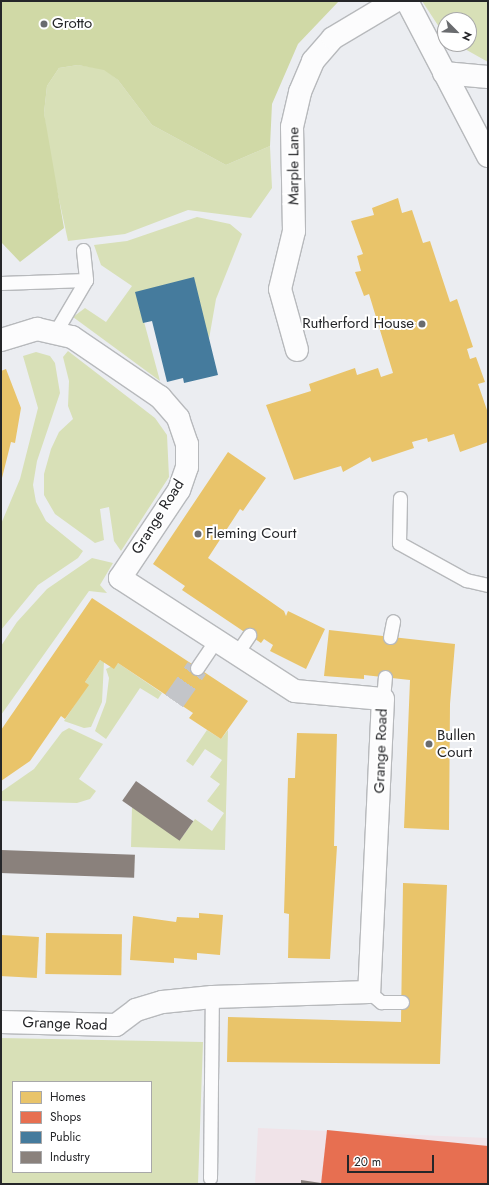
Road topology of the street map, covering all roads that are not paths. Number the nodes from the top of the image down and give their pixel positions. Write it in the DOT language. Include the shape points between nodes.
graph roads {
  1 [pos="395,1"];
  2 [pos="407,1"];
  3 [pos="444,73"];
  4 [pos="488,77"];
  5 [pos="488,156"];
  6 [pos="83,250"];
  7 [pos="86,280"];
  8 [pos="1,283"];
  9 [pos="56,331"];
  10 [pos="1,340"];
  11 [pos="296,350"];
  12 [pos="400,498"];
  13 [pos="488,585"];
  14 [pos="393,621"];
  15 [pos="249,635"];
  16 [pos="390,637"];
  17 [pos="216,640"];
  18 [pos="237,653"];
  19 [pos="197,668"];
  20 [pos="385,677"];
  21 [pos="383,699"];
  22 [pos="369,992"];
  23 [pos="212,997"];
  24 [pos="402,1002"];
  25 [pos="1,1022"];
  26 [pos="210,1178"];
  1 -- 11 [label="street, Marple Lane" via="333,38 313,61 300,92 292,127 294,231 280,289"];
  2 -- 3 [label="street"];
  3 -- 4 [label="street"];
  3 -- 5 [label="street"];
  6 -- 7 [label="lane"];
  7 -- 8 [label="lane"];
  7 -- 9 [label="lane"];
  9 -- 10 [label="street, Grange Road" via="37,328"];
  9 -- 17 [label="street, Grange Road" via="72,337 160,397 178,418 187,444 187,467 179,490 120,578"];
  12 -- 13 [label="lane" via="399,543 466,580"];
  14 -- 16 [label="lane"];
  15 -- 18 [label="lane"];
  17 -- 18 [label="street, Grange Road"];
  17 -- 19 [label="lane"];
  18 -- 21 [label="street, Grange Road" via="295,691"];
  20 -- 21 [label="lane"];
  21 -- 22 [label="street, Grange Road"];
  22 -- 23 [label="street, Grange Road"];
  22 -- 24 [label="lane" via="381,1002"];
  23 -- 25 [label="street, Grange Road" via="162,1002 136,1010 116,1025"];
  23 -- 26 [label="lane"];
}
